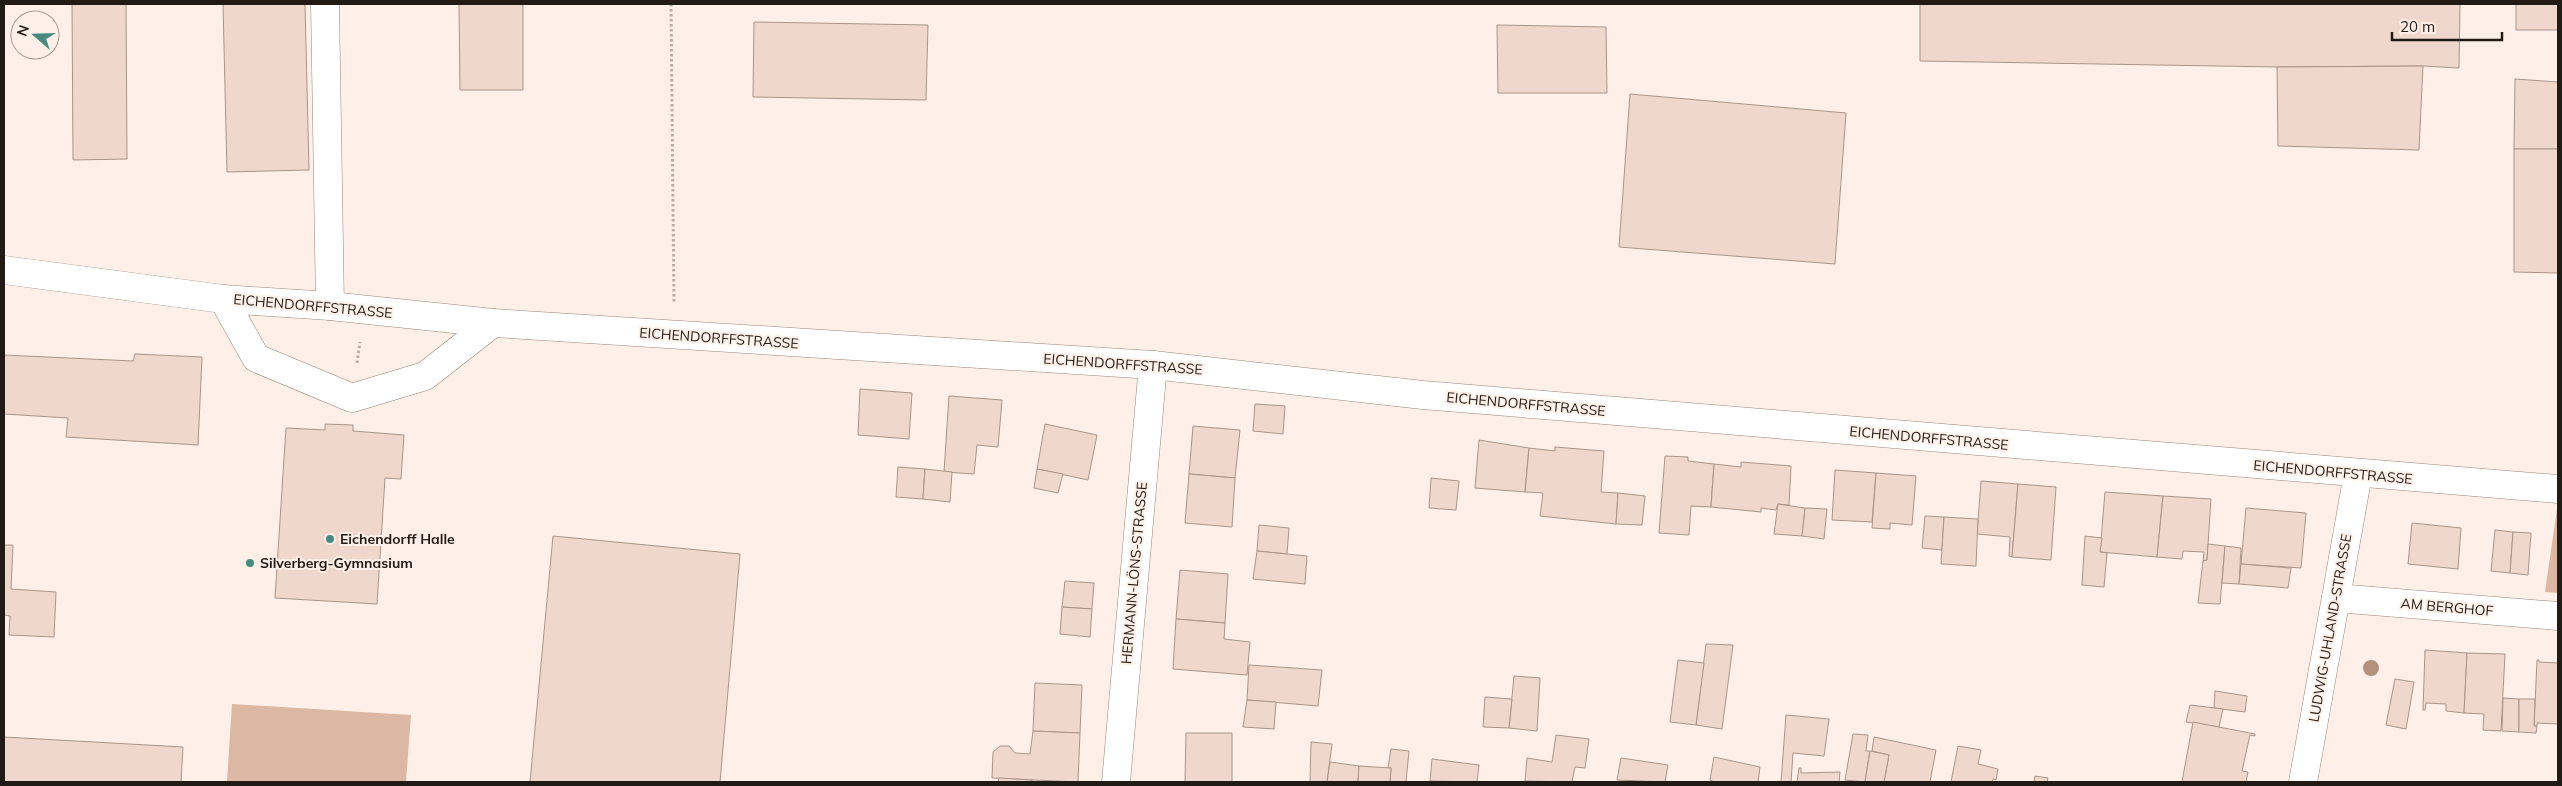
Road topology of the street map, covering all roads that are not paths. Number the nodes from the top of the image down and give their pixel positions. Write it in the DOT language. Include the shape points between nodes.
graph roads {
  1 [pos="324,4"];
  2 [pos="4,270"];
  3 [pos="223,299"];
  4 [pos="330,306"];
  5 [pos="494,323"];
  6 [pos="1153,365"];
  7 [pos="2358,474"];
  8 [pos="2558,489"];
  9 [pos="2336,598"];
  10 [pos="2558,616"];
  11 [pos="1116,782"];
  12 [pos="2302,782"];
  1 -- 4 [label="street"];
  2 -- 3 [label="street, EICHENDORFFSTRASSE"];
  3 -- 4 [label="street, EICHENDORFFSTRASSE"];
  3 -- 5 [label="street, EICHENDORFFSTRASSE" via="256,358 352,398 425,376"];
  4 -- 5 [label="street, EICHENDORFFSTRASSE"];
  5 -- 6 [label="street, EICHENDORFFSTRASSE"];
  6 -- 7 [label="street, EICHENDORFFSTRASSE" via="1423,395"];
  6 -- 11 [label="street, HERMANN-LÖNS-STRASSE"];
  7 -- 8 [label="street, EICHENDORFFSTRASSE"];
  7 -- 9 [label="street, LUDWIG-UHLAND-STRASSE"];
  9 -- 10 [label="street, AM BERGHOF"];
  9 -- 12 [label="street, LUDWIG-UHLAND-STRASSE"];
}
